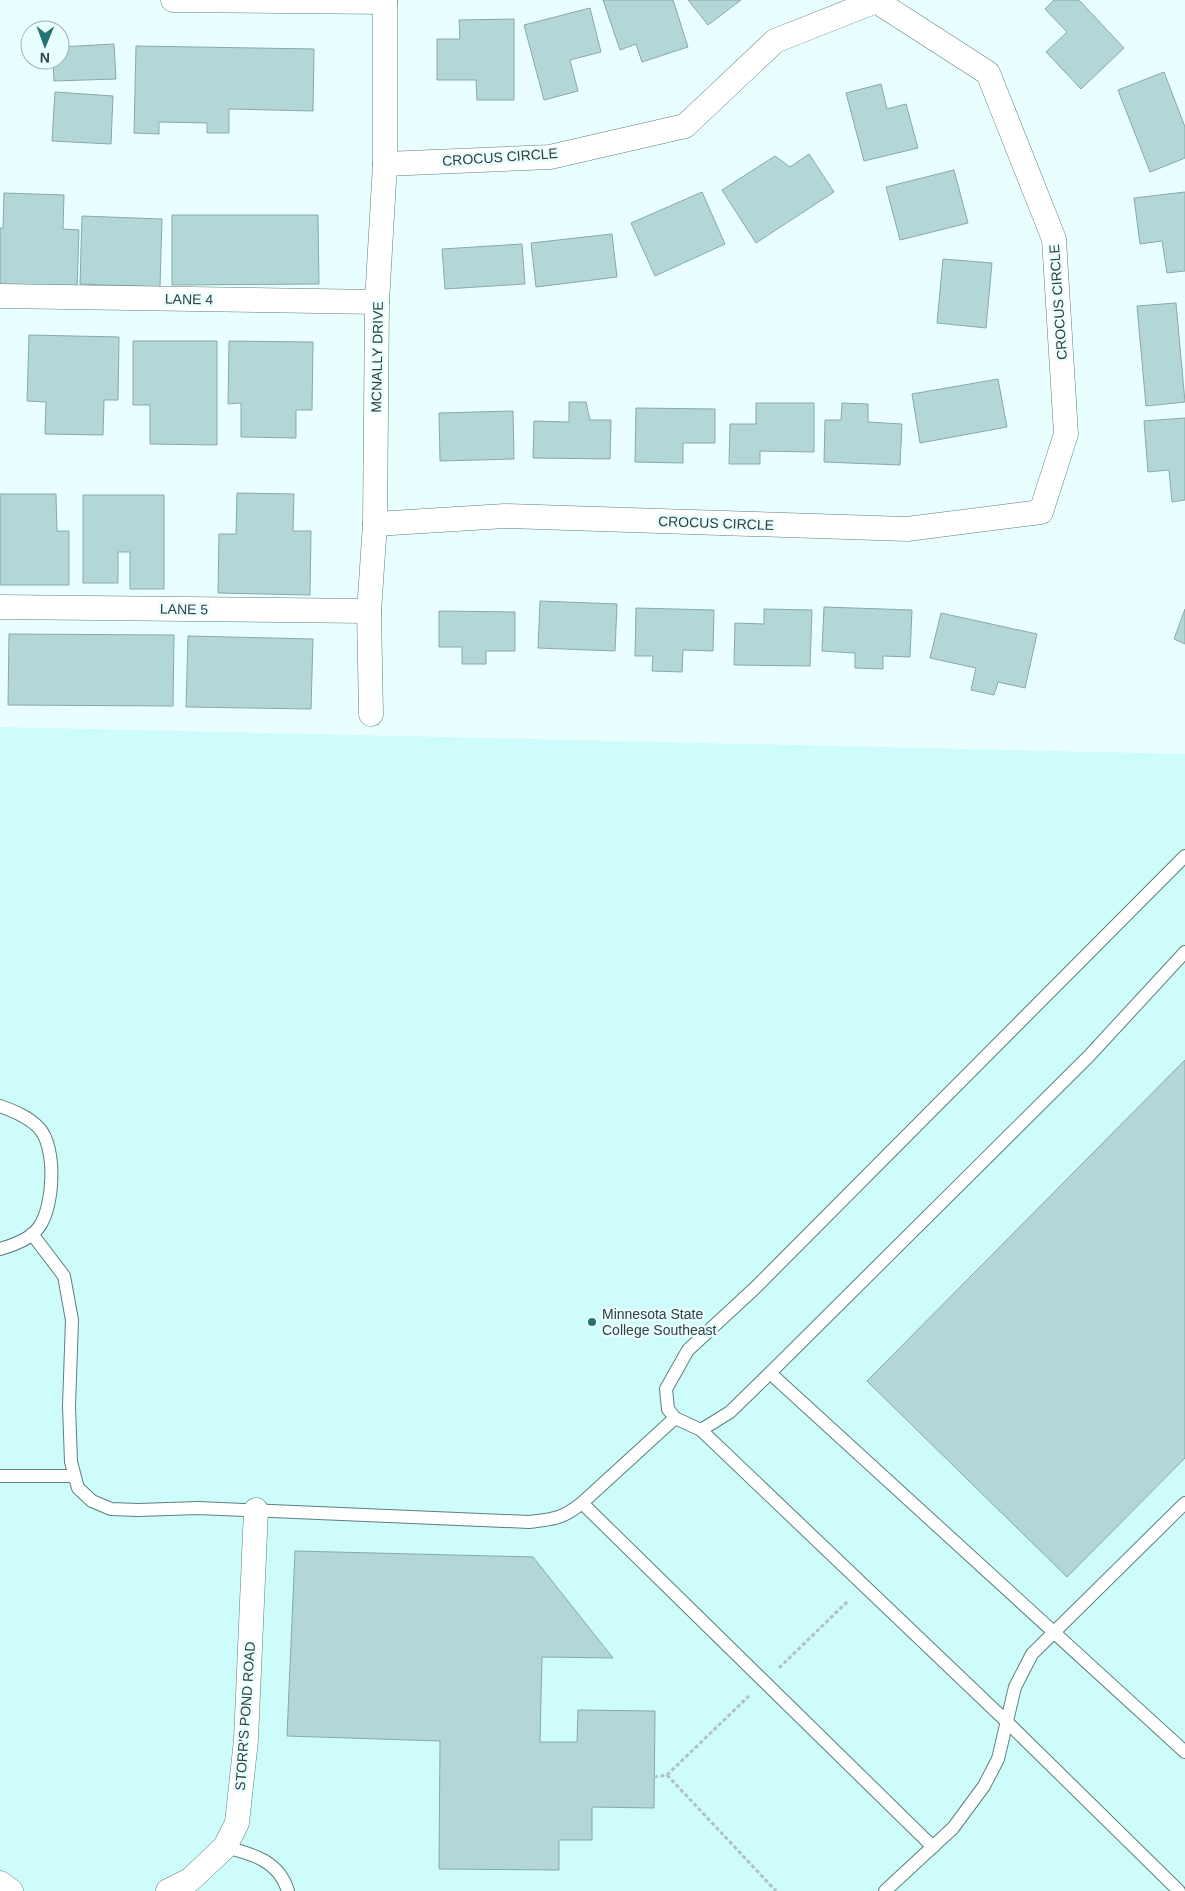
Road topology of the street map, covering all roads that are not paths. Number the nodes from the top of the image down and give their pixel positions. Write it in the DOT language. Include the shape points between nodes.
graph roads {
  1 [pos="173,0"];
  2 [pos="385,1"];
  3 [pos="385,164"];
  4 [pos="0,296"];
  5 [pos="378,302"];
  6 [pos="375,524"];
  7 [pos="0,607"];
  8 [pos="369,611"];
  9 [pos="371,714"];
  10 [pos="1185,856"];
  11 [pos="1185,952"];
  12 [pos="0,1106"];
  13 [pos="32,1234"];
  14 [pos="0,1249"];
  15 [pos="770,1373"];
  16 [pos="675,1418"];
  17 [pos="701,1430"];
  18 [pos="0,1476"];
  19 [pos="74,1476"];
  20 [pos="582,1503"];
  21 [pos="1185,1503"];
  22 [pos="256,1510"];
  23 [pos="1054,1632"];
  24 [pos="1006,1720"];
  25 [pos="1185,1752"];
  26 [pos="225,1847"];
  27 [pos="933,1847"];
  28 [pos="168,1891"];
  29 [pos="288,1891"];
  30 [pos="885,1891"];
  31 [pos="1179,1891"];
  1 -- 2 [label="street"];
  2 -- 3 [label="street, MCNALLY DRIVE"];
  3 -- 5 [label="street, MCNALLY DRIVE"];
  3 -- 6 [label="street, CROCUS CIRCLE" via="550,157 685,126 775,41 876,1 988,73 1054,239 1066,434 1041,512 908,529 505,516"];
  4 -- 5 [label="street, LANE 4"];
  5 -- 6 [label="street, MCNALLY DRIVE"];
  6 -- 8 [label="street, MCNALLY DRIVE"];
  7 -- 8 [label="street, LANE 5"];
  8 -- 9 [label="street, MCNALLY DRIVE"];
  10 -- 16 [label="lane" via="755,1288 688,1350 666,1389 668,1409"];
  11 -- 15 [label="lane" via="1082,1063"];
  12 -- 13 [label="lane" via="19,1113 40,1129 50,1145 51,1191 44,1220"];
  13 -- 14 [label="lane"];
  13 -- 19 [label="lane" via="64,1276 69,1301 72,1320 69,1406"];
  15 -- 17 [label="lane" via="730,1412"];
  15 -- 23 [label="lane"];
  16 -- 17 [label="lane"];
  16 -- 20 [label="lane"];
  17 -- 24 [label="lane"];
  18 -- 19 [label="lane"];
  19 -- 22 [label="lane" via="78,1488 92,1501 111,1508"];
  20 -- 22 [label="lane" via="566,1516 529,1522"];
  20 -- 27 [label="lane"];
  21 -- 23 [label="lane"];
  22 -- 26 [label="street, STORR'S POND ROAD" via="246,1740 237,1823"];
  23 -- 24 [label="lane" via="1032,1654 1015,1687"];
  23 -- 25 [label="lane"];
  24 -- 27 [label="lane" via="998,1759 984,1786 953,1828"];
  24 -- 31 [label="lane"];
  26 -- 28 [label="street, STORR'S POND ROAD" via="190,1880"];
  26 -- 29 [label="lane" via="260,1856 285,1880"];
  27 -- 30 [label="lane"];
}
